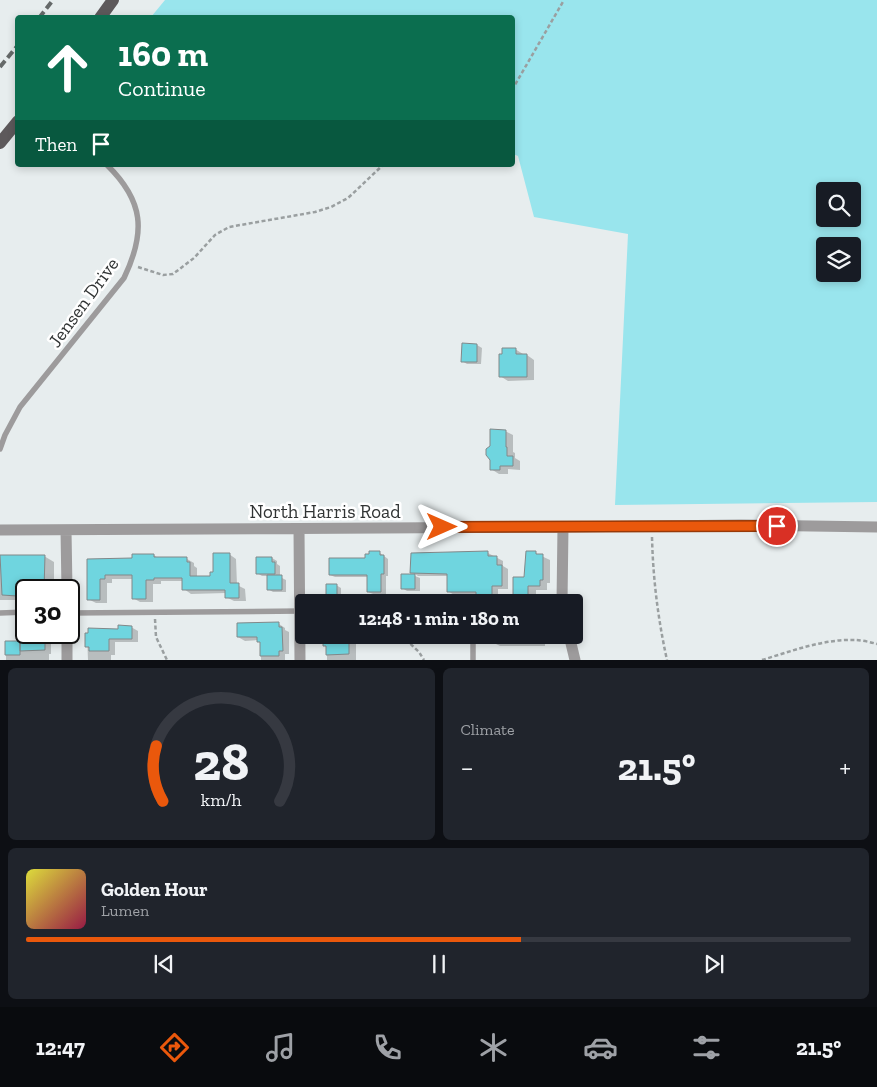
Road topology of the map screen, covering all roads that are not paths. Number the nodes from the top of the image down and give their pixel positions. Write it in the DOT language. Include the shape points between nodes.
graph roads {
  1 [pos="113,0"];
  2 [pos="102,15"];
  3 [pos="15,125"];
  4 [pos="0,143"];
  5 [pos="109,167"];
  6 [pos="1,442"];
  7 [pos="0,449"];
  8 [pos="562,527"];
  9 [pos="877,527"];
  10 [pos="299,528"];
  11 [pos="0,530"];
  12 [pos="66,530"];
  13 [pos="67,579"];
  14 [pos="301,594"];
  15 [pos="562,594"];
  16 [pos="0,612"];
  17 [pos="15,612"];
  18 [pos="295,612"];
  19 [pos="80,614"];
  20 [pos="67,644"];
  21 [pos="301,644"];
  22 [pos="473,644"];
  23 [pos="571,644"];
  24 [pos="67,660"];
  25 [pos="300,660"];
  26 [pos="473,660"];
  27 [pos="575,660"];
  1 -- 2 [label="main road"];
  3 -- 4 [label="main road"];
  5 -- 6 [label="lane, Jensen Drive" via="120,178 136,206 139,236 131,264 124,278 20,407"];
  6 -- 7 [label="lane, Jensen Drive"];
  8 -- 9 [label="street, North Harris Road"];
  8 -- 10 [label="street, North Harris Road"];
  8 -- 15 [label="street"];
  10 -- 12 [label="street, North Harris Road"];
  10 -- 14 [label="street"];
  11 -- 12 [label="street, North Harris Road"];
  12 -- 13 [label="street"];
  16 -- 17 [label="lane"];
  18 -- 19 [label="lane"];
  20 -- 24 [label="street"];
  21 -- 25 [label="street"];
  22 -- 26 [label="lane"];
  23 -- 27 [label="street"];
}
